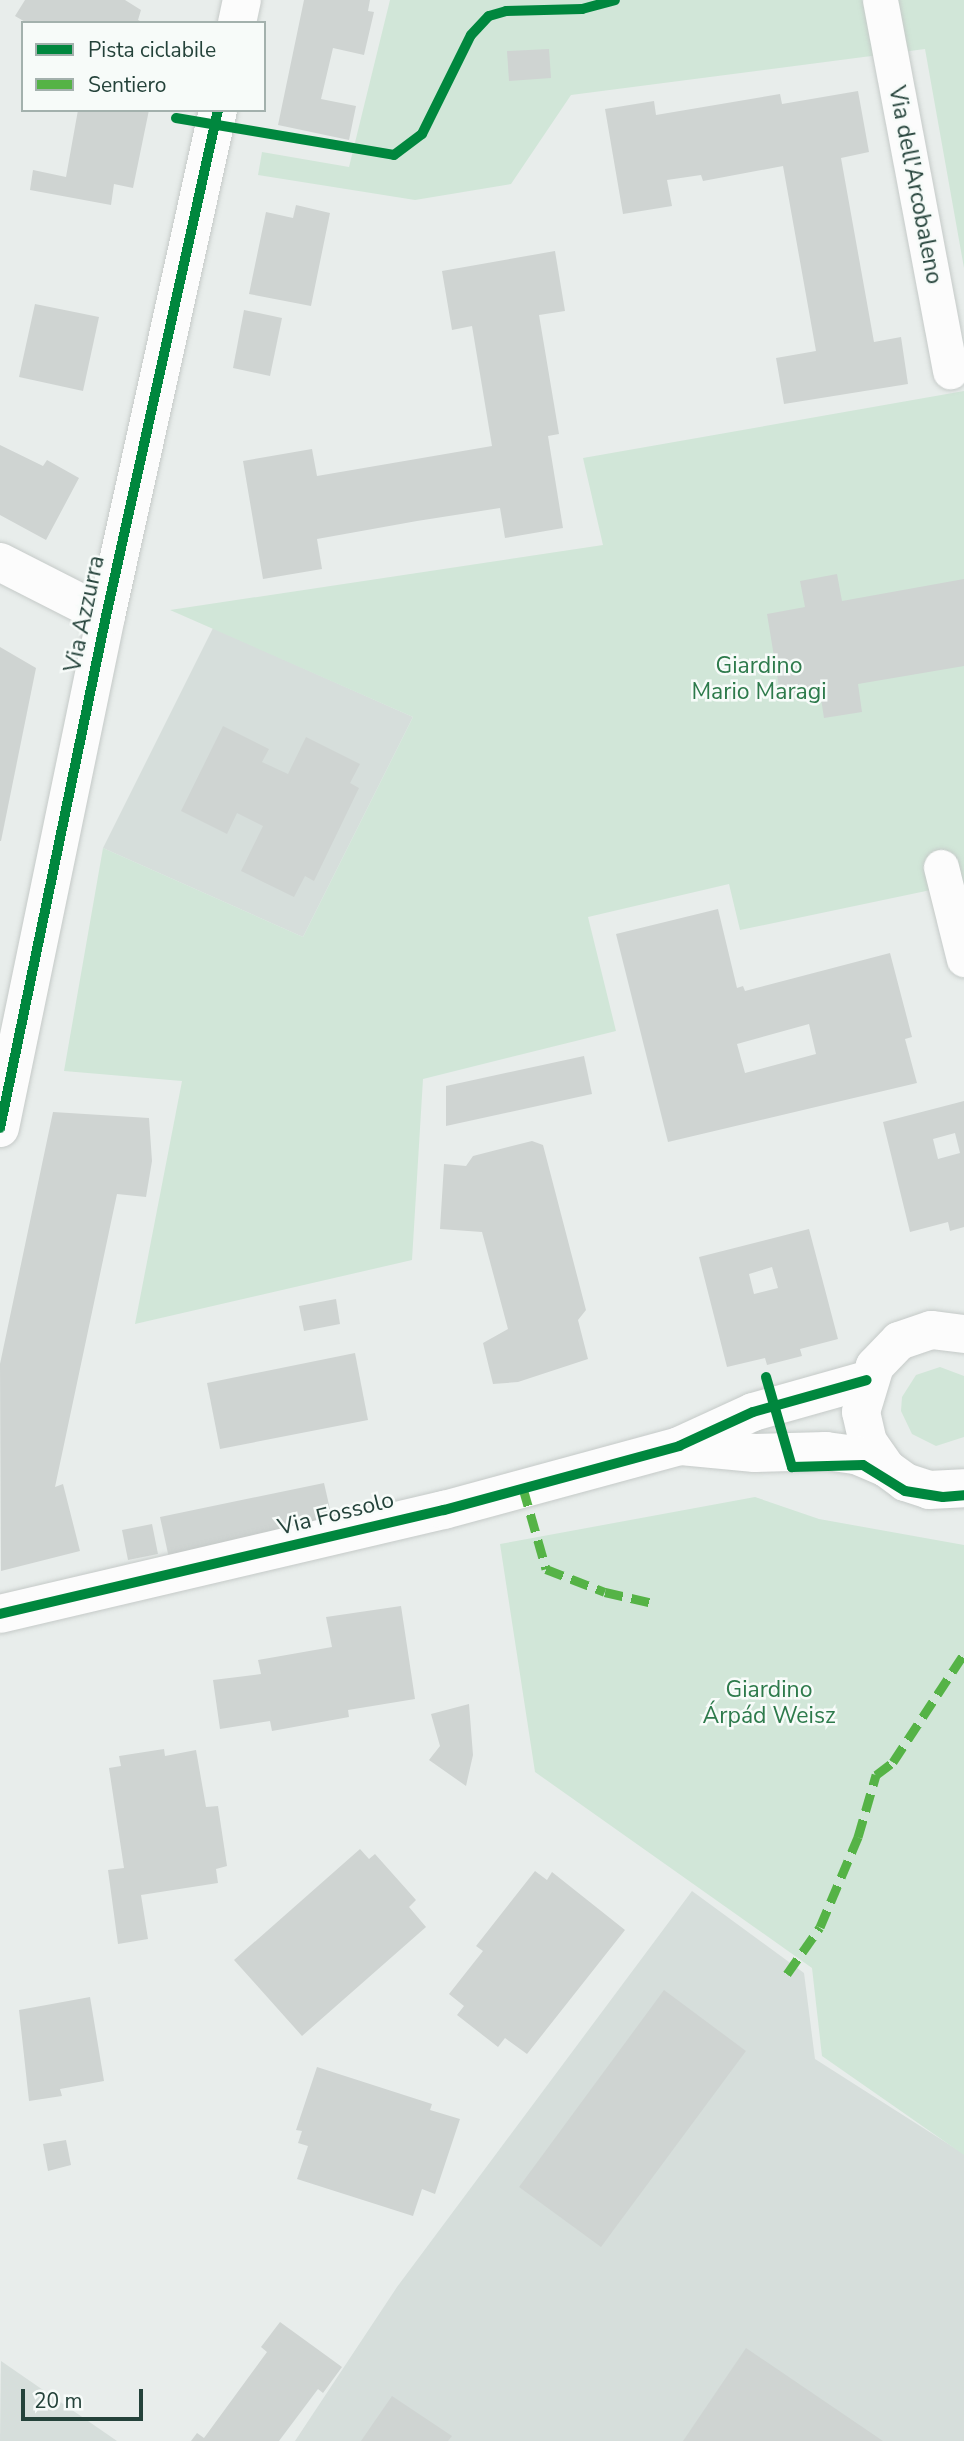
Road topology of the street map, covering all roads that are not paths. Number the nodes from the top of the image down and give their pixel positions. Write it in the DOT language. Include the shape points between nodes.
graph roads {
  1 [pos="242,0"];
  2 [pos="880,0"];
  3 [pos="237,21"];
  4 [pos="218,112"];
  5 [pos="950,371"];
  6 [pos="0,562"];
  7 [pos="106,616"];
  8 [pos="941,867"];
  9 [pos="964,959"];
  10 [pos="0,1128"];
  11 [pos="959,1329"];
  12 [pos="867,1380"];
  13 [pos="679,1446"];
  14 [pos="886,1468"];
  15 [pos="964,1488"];
  16 [pos="0,1614"];
  1 -- 3 [label="street"];
  2 -- 5 [label="street, Via dell'Arcobaleno"];
  4 -- 7 [label="street, Via Azzurra"];
  6 -- 7 [label="street"];
  7 -- 10 [label="street, Via Azzurra"];
  8 -- 9 [label="street"];
  11 -- 12 [label="street" via="931,1330 899,1341"];
  12 -- 13 [label="street, Via Fossolo" via="753,1412"];
  12 -- 14 [label="street" via="862,1426 873,1453"];
  13 -- 14 [label="street, Via Fossolo" via="755,1453 826,1451 856,1455"];
  13 -- 16 [label="street, Via Fossolo" via="431,1513"];
  14 -- 15 [label="street, Via Fossolo" via="905,1482 929,1490"];
}
